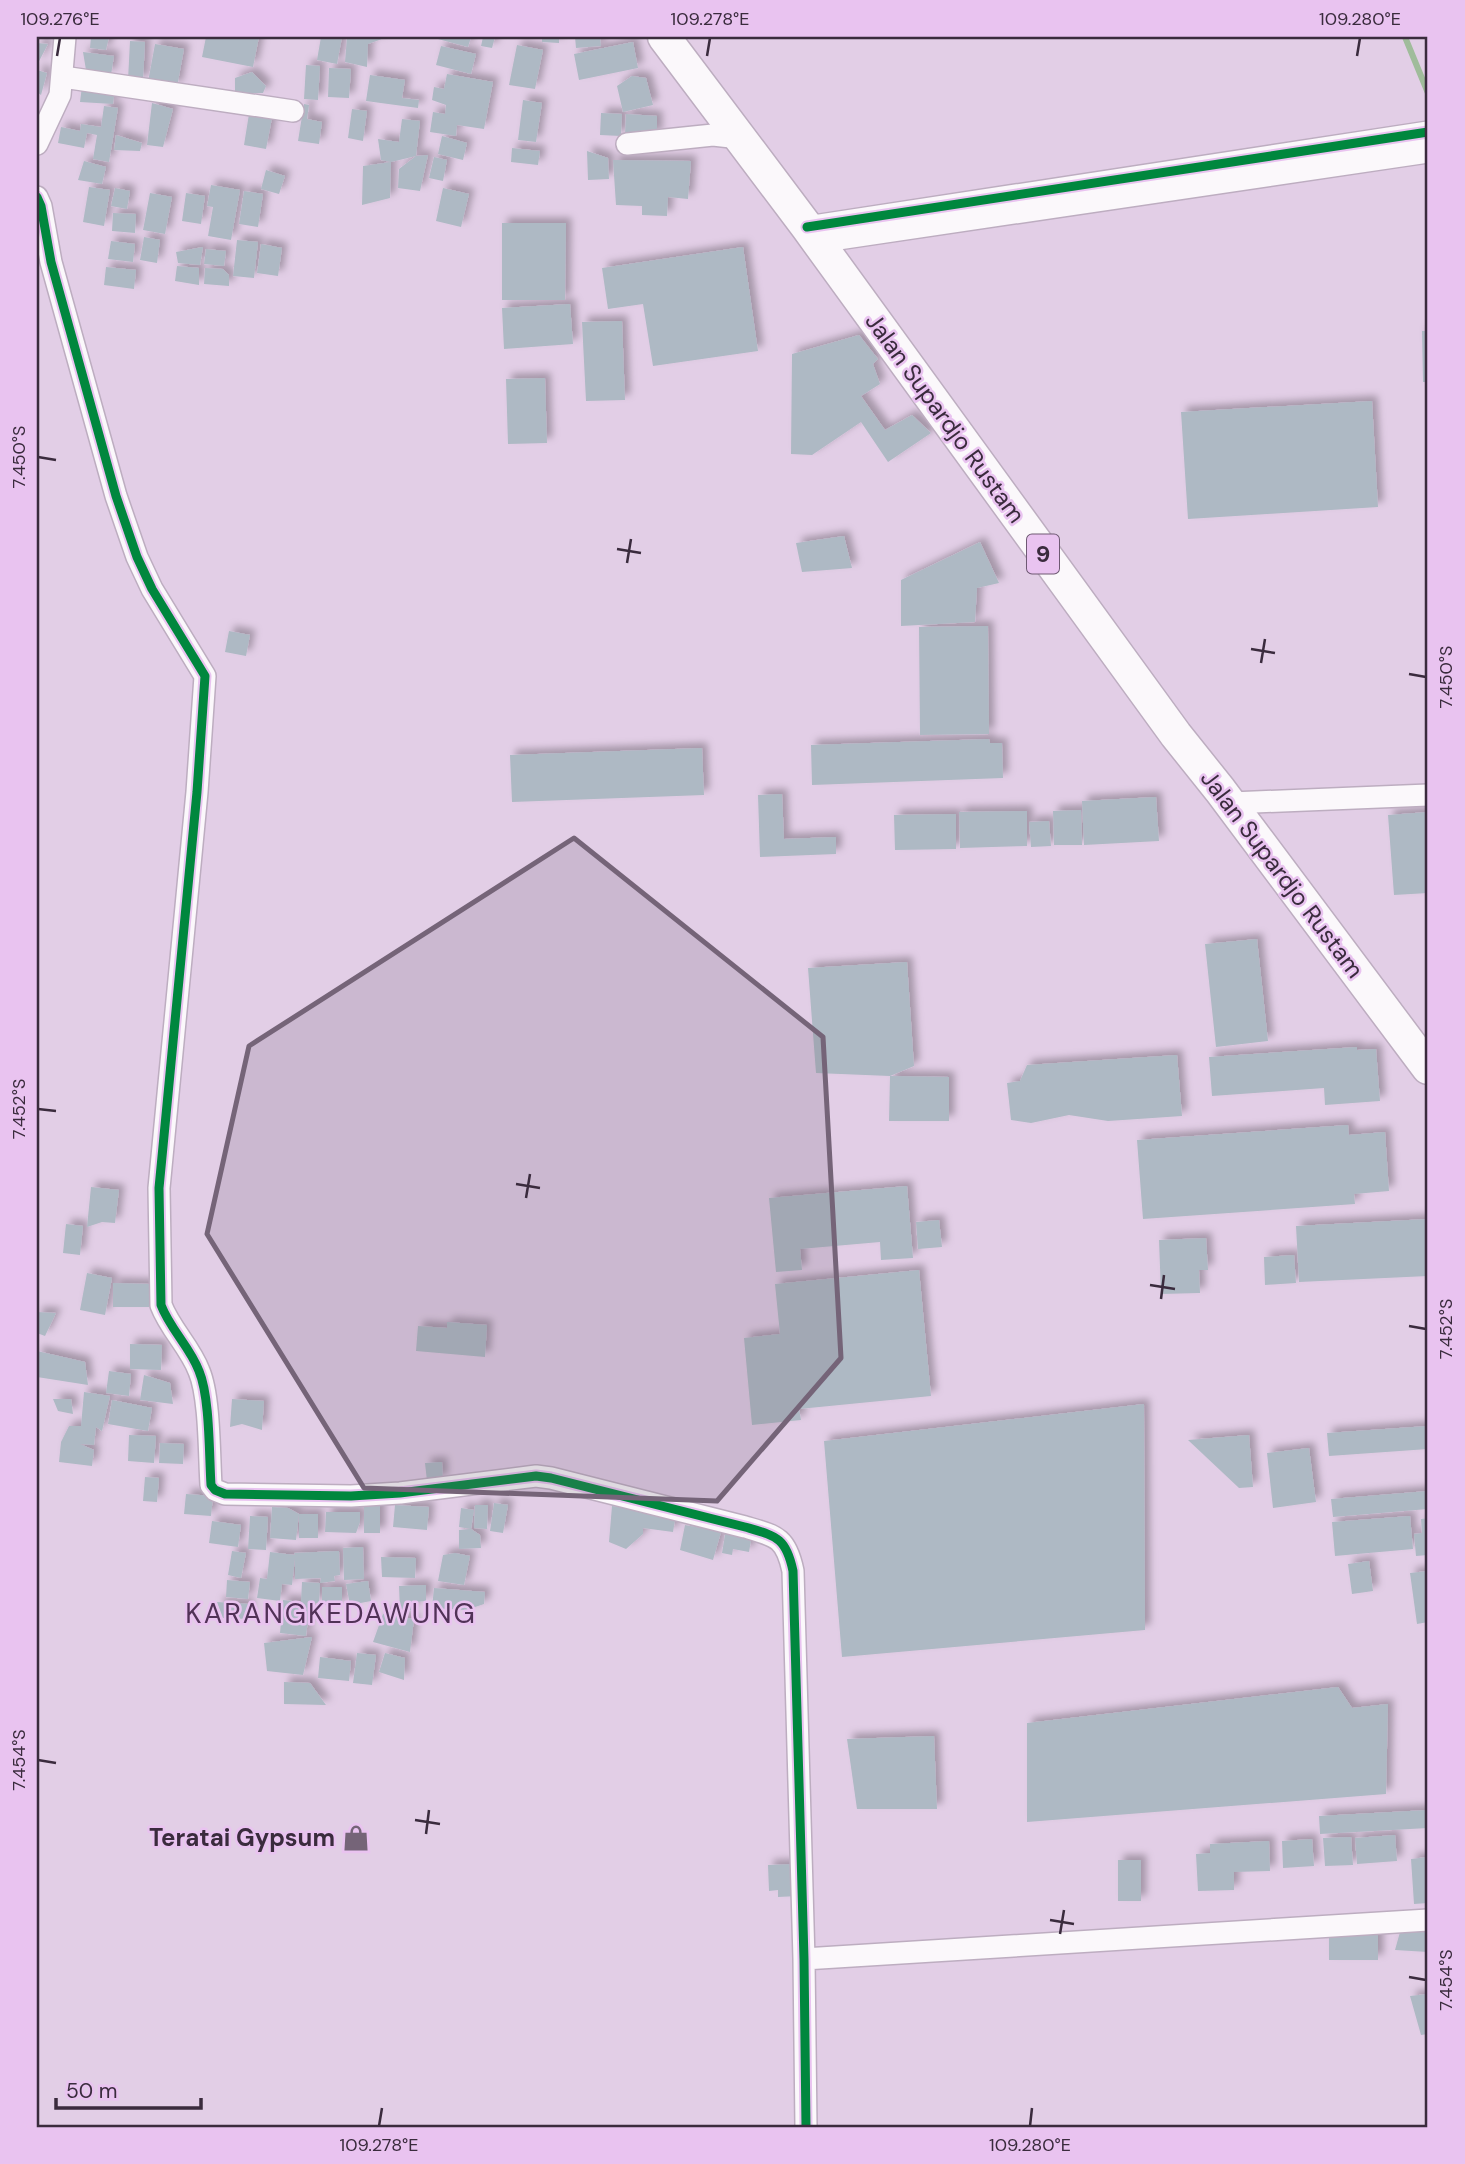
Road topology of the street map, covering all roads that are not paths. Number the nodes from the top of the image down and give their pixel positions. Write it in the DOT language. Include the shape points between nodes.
graph roads {
  1 [pos="65,37"];
  2 [pos="664,37"];
  3 [pos="63,77"];
  4 [pos="293,111"];
  5 [pos="1428,132"];
  6 [pos="740,138"];
  7 [pos="37,144"];
  8 [pos="626,144"];
  9 [pos="1428,152"];
  10 [pos="37,197"];
  11 [pos="812,235"];
  12 [pos="1428,795"];
  13 [pos="1231,803"];
  14 [pos="1428,1068"];
  15 [pos="1428,1920"];
  16 [pos="804,1959"];
  17 [pos="806,2127"];
  1 -- 3 [label="street"];
  2 -- 6 [label="highway, Jalan Supardjo Rustam / 9"];
  3 -- 4 [label="street"];
  3 -- 7 [label="street" via="60,95"];
  5 -- 11 [label="street"];
  6 -- 8 [label="street" via="713,135"];
  6 -- 11 [label="highway, Jalan Supardjo Rustam / 9"];
  9 -- 11 [label="street"];
  10 -- 16 [label="street" via="137,557 205,676 159,1188 161,1305 200,1371 211,1485 225,1494 351,1496 536,1476 781,1540 793,1571"];
  11 -- 13 [label="highway, Jalan Supardjo Rustam / 9" via="1144,692"];
  12 -- 13 [label="street"];
  13 -- 14 [label="highway, Jalan Supardjo Rustam / 9"];
  15 -- 16 [label="street"];
  16 -- 17 [label="street"];
}
